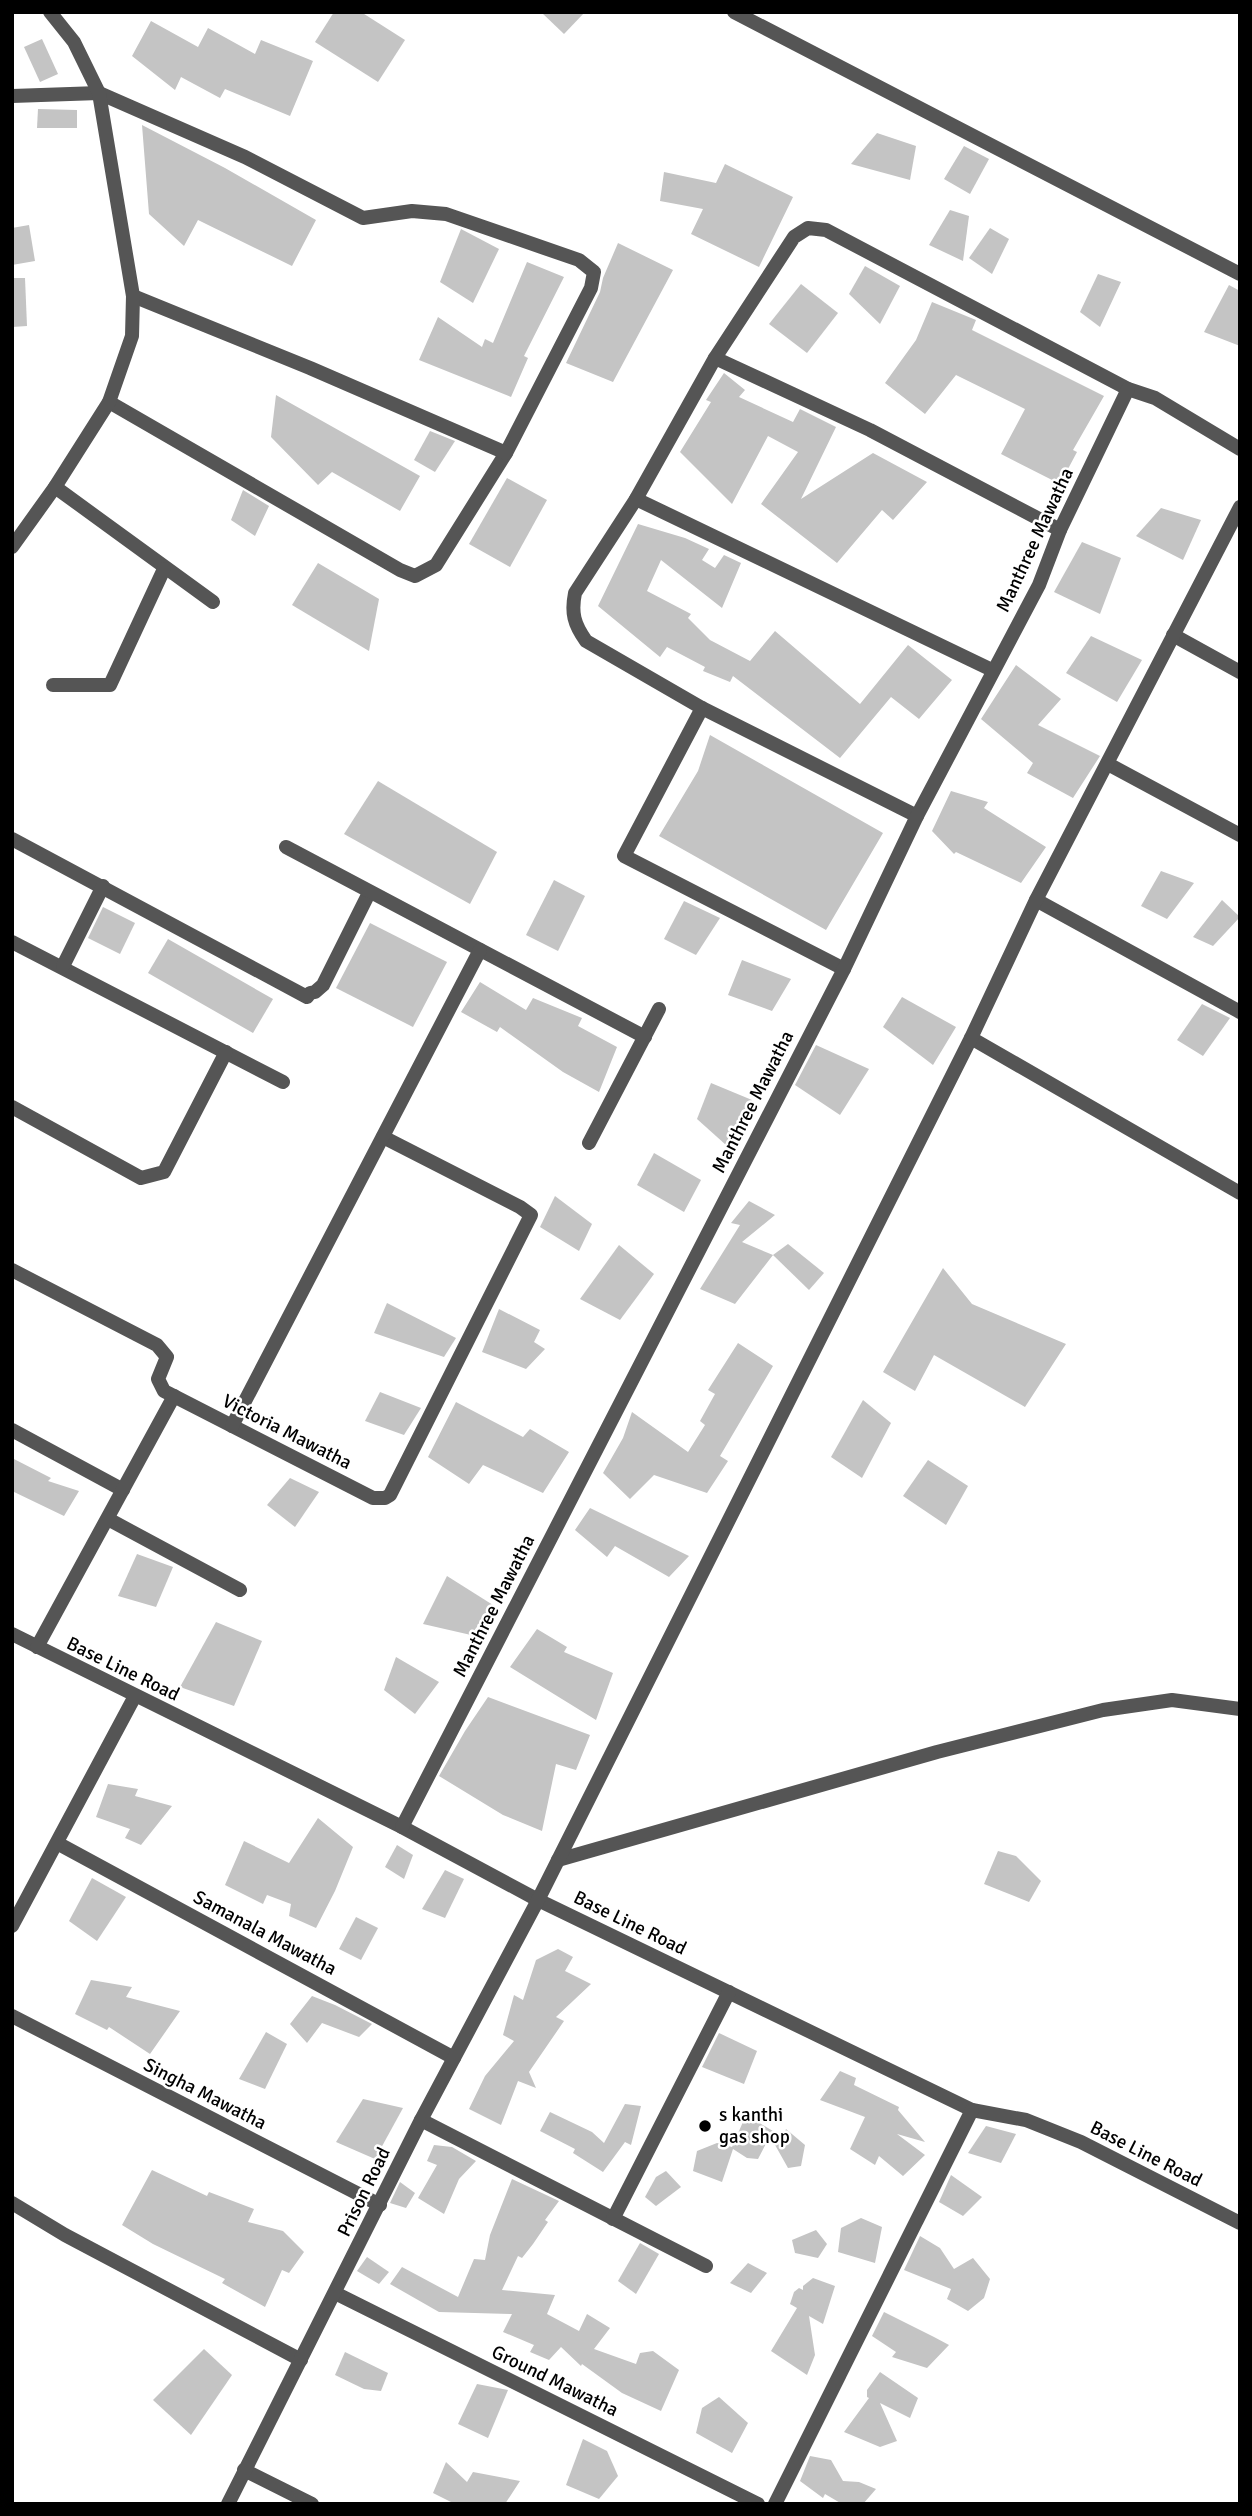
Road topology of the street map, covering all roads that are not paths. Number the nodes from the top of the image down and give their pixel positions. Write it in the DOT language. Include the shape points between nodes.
graph roads {
  1 [pos="50,12"];
  2 [pos="734,12"];
  3 [pos="99,93"];
  4 [pos="12,96"];
  5 [pos="1240,274"];
  6 [pos="133,296"];
  7 [pos="715,358"];
  8 [pos="1128,389"];
  9 [pos="109,402"];
  10 [pos="1240,449"];
  11 [pos="506,453"];
  12 [pos="55,487"];
  13 [pos="636,499"];
  14 [pos="1240,507"];
  15 [pos="1060,530"];
  16 [pos="12,547"];
  17 [pos="164,569"];
  18 [pos="213,602"];
  19 [pos="1173,635"];
  20 [pos="992,670"];
  21 [pos="1240,673"];
  22 [pos="53,685"];
  23 [pos="702,708"];
  24 [pos="1108,764"];
  25 [pos="917,816"];
  26 [pos="1240,835"];
  27 [pos="12,839"];
  28 [pos="286,847"];
  29 [pos="103,886"];
  30 [pos="369,893"];
  31 [pos="1036,900"];
  32 [pos="12,942"];
  33 [pos="480,950"];
  34 [pos="63,966"];
  35 [pos="844,968"];
  36 [pos="659,1009"];
  37 [pos="1240,1012"];
  38 [pos="645,1037"];
  39 [pos="971,1038"];
  40 [pos="226,1052"];
  41 [pos="283,1082"];
  42 [pos="12,1107"];
  43 [pos="383,1137"];
  44 [pos="589,1143"];
  45 [pos="1240,1193"];
  46 [pos="12,1269"];
  47 [pos="174,1395"];
  48 [pos="232,1426"];
  49 [pos="12,1430"];
  50 [pos="123,1490"];
  51 [pos="108,1520"];
  52 [pos="240,1590"];
  53 [pos="12,1634"];
  54 [pos="37,1647"];
  55 [pos="135,1696"];
  56 [pos="1240,1709"];
  57 [pos="402,1827"];
  58 [pos="57,1843"];
  59 [pos="558,1860"];
  60 [pos="538,1900"];
  61 [pos="12,1926"];
  62 [pos="729,1992"];
  63 [pos="12,2016"];
  64 [pos="454,2058"];
  65 [pos="972,2110"];
  66 [pos="422,2120"];
  67 [pos="12,2203"];
  68 [pos="380,2205"];
  69 [pos="613,2219"];
  70 [pos="1240,2223"];
  71 [pos="706,2266"];
  72 [pos="335,2293"];
  73 [pos="301,2360"];
  74 [pos="244,2470"];
  75 [pos="228,2504"];
  76 [pos="312,2504"];
  77 [pos="758,2504"];
  78 [pos="775,2504"];
  1 -- 3 [label="street" via="74,42"];
  2 -- 5 [label="street"];
  3 -- 4 [label="street"];
  3 -- 6 [label="street"];
  3 -- 11 [label="street" via="245,157 363,218 412,211 446,214 579,260 594,272 591,288"];
  6 -- 9 [label="street" via="132,336"];
  6 -- 11 [label="street"];
  7 -- 8 [label="street" via="788,245 808,228 826,230"];
  7 -- 13 [label="street"];
  7 -- 15 [label="street" via="870,430"];
  8 -- 10 [label="street" via="1155,398"];
  8 -- 15 [label="street, Manthree Mawatha"];
  9 -- 11 [label="street" via="415,576 436,565"];
  9 -- 12 [label="street"];
  12 -- 16 [label="street"];
  12 -- 17 [label="street"];
  13 -- 20 [label="street"];
  13 -- 23 [label="street" via="575,593 575,626 586,641"];
  14 -- 19 [label="street, Prison Road"];
  15 -- 20 [label="street, Manthree Mawatha" via="1039,585"];
  17 -- 18 [label="street"];
  17 -- 22 [label="street" via="110,685"];
  19 -- 21 [label="street"];
  19 -- 24 [label="street, Prison Road"];
  20 -- 25 [label="street, Manthree Mawatha"];
  23 -- 25 [label="street"];
  23 -- 35 [label="street" via="624,856"];
  24 -- 26 [label="street"];
  24 -- 31 [label="street, Prison Road"];
  25 -- 35 [label="street, Manthree Mawatha"];
  27 -- 29 [label="street"];
  28 -- 30 [label="street"];
  29 -- 30 [label="street" via="307,997 323,985"];
  29 -- 34 [label="street"];
  30 -- 33 [label="street"];
  31 -- 37 [label="street"];
  31 -- 39 [label="street, Prison Road"];
  32 -- 34 [label="street"];
  33 -- 38 [label="street"];
  33 -- 43 [label="street"];
  34 -- 40 [label="street"];
  35 -- 57 [label="street, Manthree Mawatha"];
  36 -- 38 [label="street"];
  38 -- 44 [label="street"];
  39 -- 45 [label="street"];
  39 -- 59 [label="street, Prison Road"];
  40 -- 41 [label="street"];
  40 -- 42 [label="street" via="164,1172 141,1178"];
  43 -- 48 [label="street"];
  43 -- 48 [label="street, Victoria Mawatha" via="531,1215 390,1494 373,1498"];
  46 -- 47 [label="street" via="157,1345 167,1357 158,1379 164,1391"];
  47 -- 48 [label="street, Victoria Mawatha"];
  47 -- 50 [label="street"];
  49 -- 50 [label="street"];
  50 -- 51 [label="street"];
  51 -- 52 [label="street"];
  51 -- 54 [label="street"];
  53 -- 54 [label="street, Base Line Road"];
  54 -- 55 [label="street, Base Line Road"];
  55 -- 57 [label="street, Base Line Road"];
  55 -- 58 [label="street"];
  56 -- 59 [label="street" via="1172,1700 1103,1710 937,1752"];
  57 -- 60 [label="street, Base Line Road"];
  58 -- 61 [label="street"];
  58 -- 64 [label="street, Samanala Mawatha"];
  59 -- 60 [label="street, Prison Road"];
  60 -- 62 [label="street, Base Line Road"];
  60 -- 64 [label="street, Prison Road"];
  62 -- 65 [label="street, Base Line Road"];
  62 -- 69 [label="street"];
  63 -- 68 [label="street, Singha Mawatha"];
  64 -- 66 [label="street, Prison Road"];
  65 -- 70 [label="street, Base Line Road" via="1027,2120 1081,2142"];
  65 -- 78 [label="street"];
  66 -- 68 [label="street, Prison Road"];
  66 -- 69 [label="street"];
  67 -- 73 [label="street"];
  68 -- 72 [label="street, Prison Road"];
  69 -- 71 [label="street"];
  72 -- 73 [label="street, Prison Road"];
  72 -- 77 [label="street, Ground Mawatha"];
  73 -- 74 [label="street, Prison Road"];
  74 -- 75 [label="street, Prison Road"];
  74 -- 76 [label="street"];
}
